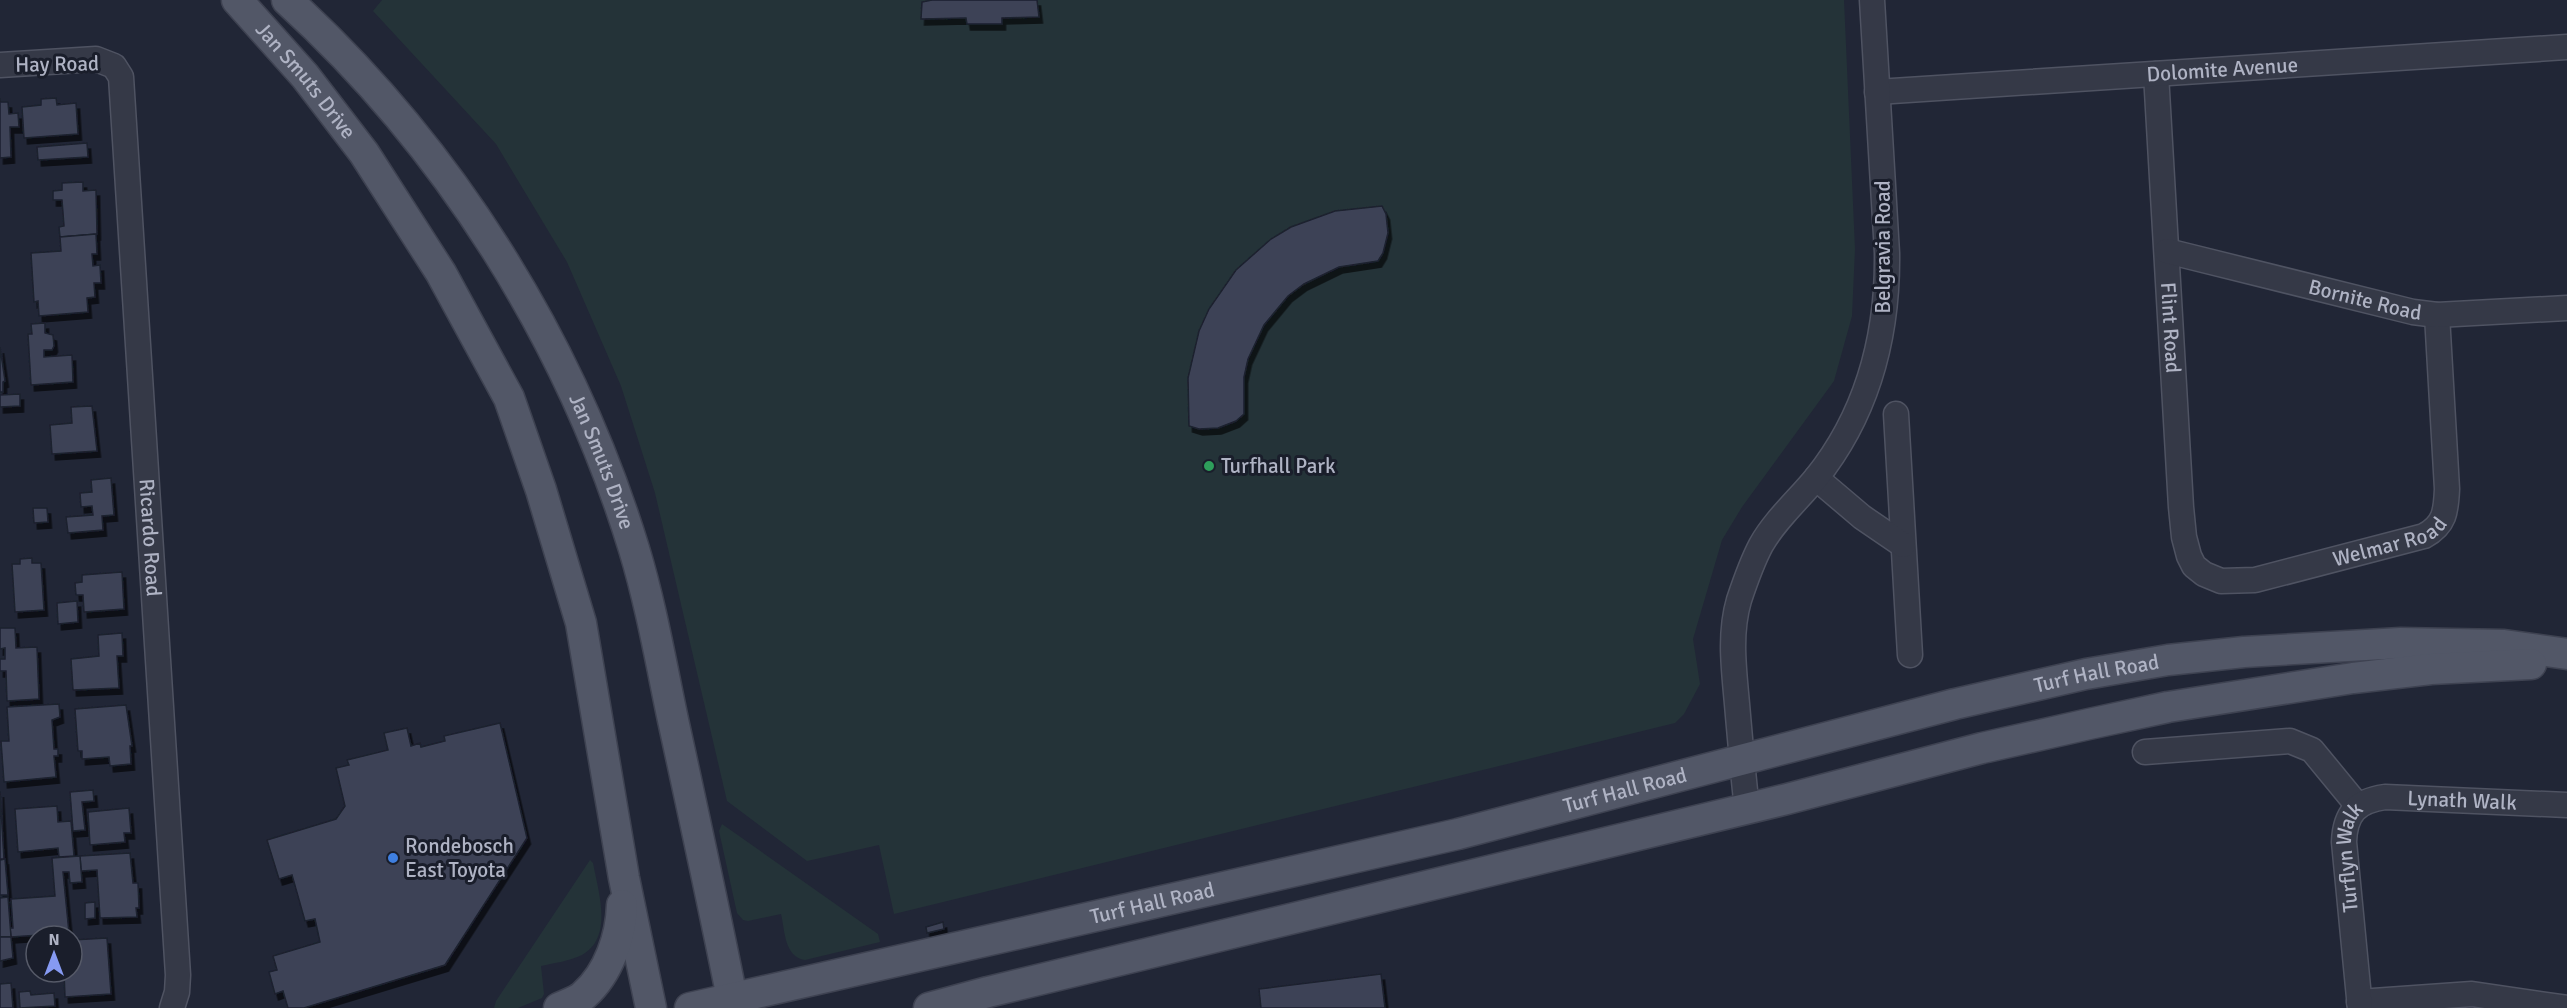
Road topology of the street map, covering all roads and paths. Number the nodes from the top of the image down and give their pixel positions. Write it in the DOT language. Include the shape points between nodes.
graph roads {
  1 [pos="237,0"];
  2 [pos="286,0"];
  3 [pos="1872,0"];
  4 [pos="2567,47"];
  5 [pos="0,65"];
  6 [pos="114,66"];
  7 [pos="2156,74"];
  8 [pos="1877,92"];
  9 [pos="2167,251"];
  10 [pos="2567,308"];
  11 [pos="2437,315"];
  12 [pos="1896,414"];
  13 [pos="1816,478"];
  14 [pos="1903,545"];
  15 [pos="2204,574"];
  16 [pos="2567,654"];
  17 [pos="1910,655"];
  18 [pos="2567,663"];
  19 [pos="2145,752"];
  20 [pos="1741,759"];
  21 [pos="2567,805"];
  22 [pos="2358,806"];
  23 [pos="1747,809"];
  24 [pos="624,878"];
  25 [pos="988,992"];
  26 [pos="733,1003"];
  27 [pos="2359,1005"];
  28 [pos="172,1008"];
  29 [pos="559,1008"];
  30 [pos="651,1008"];
  31 [pos="690,1008"];
  32 [pos="929,1008"];
  33 [pos="958,1008"];
  34 [pos="2567,1008"];
  1 -- 24 [label="main road, Jan Smuts Drive" via="312,84 364,153 441,273 509,398 581,622"];
  2 -- 26 [label="main road, Jan Smuts Drive" via="370,84 443,171 515,280 575,395 619,504 645,591"];
  3 -- 8 [label="street, Belgravia Road"];
  4 -- 7 [label="street, Dolomite Avenue"];
  5 -- 6 [label="street, Hay Road" via="96,59"];
  6 -- 28 [label="street, Ricardo Road" via="122,84 178,975"];
  7 -- 8 [label="street, Dolomite Avenue"];
  7 -- 9 [label="street, Flint Road"];
  8 -- 13 [label="street, Belgravia Road" via="1887,253 1883,330 1858,409"];
  9 -- 11 [label="street, Bornite Road"];
  9 -- 15 [label="street, Flint Road" via="2184,537 2194,566"];
  10 -- 11 [label="street, Bornite Road"];
  11 -- 15 [label="street, Welmar Road" via="2447,489 2440,525 2424,536 2246,582 2221,581"];
  12 -- 14 [label="street"];
  13 -- 14 [label="street"];
  13 -- 20 [label="street, Belgravia Road" via="1762,544 1738,602 1733,659"];
  14 -- 17 [label="street"];
  16 -- 20 [label="main road, Turf Hall Road" via="2504,645 2401,643 2296,647 2168,660 1986,696"];
  18 -- 23 [label="main road" via="2431,669 2168,707 1982,748"];
  19 -- 22 [label="street, Turflyn Walk" via="2290,741 2312,750"];
  20 -- 23 [label="street, Belgravia Road"];
  20 -- 26 [label="main road, Turf Hall Road" via="1458,834"];
  21 -- 22 [label="street, Lynath Walk" via="2385,797"];
  22 -- 27 [label="street, Turflyn Walk" via="2346,824 2344,842"];
  23 -- 25 [label="main road"];
  24 -- 29 [label="main road" via="621,926 606,967 584,996"];
  24 -- 30 [label="main road, Jan Smuts Drive"];
  25 -- 32 [label="main road"];
  25 -- 33 [label="main road"];
  26 -- 31 [label="main road, Turf Hall Road"];
  27 -- 34 [label="street" via="2472,994"];
}
